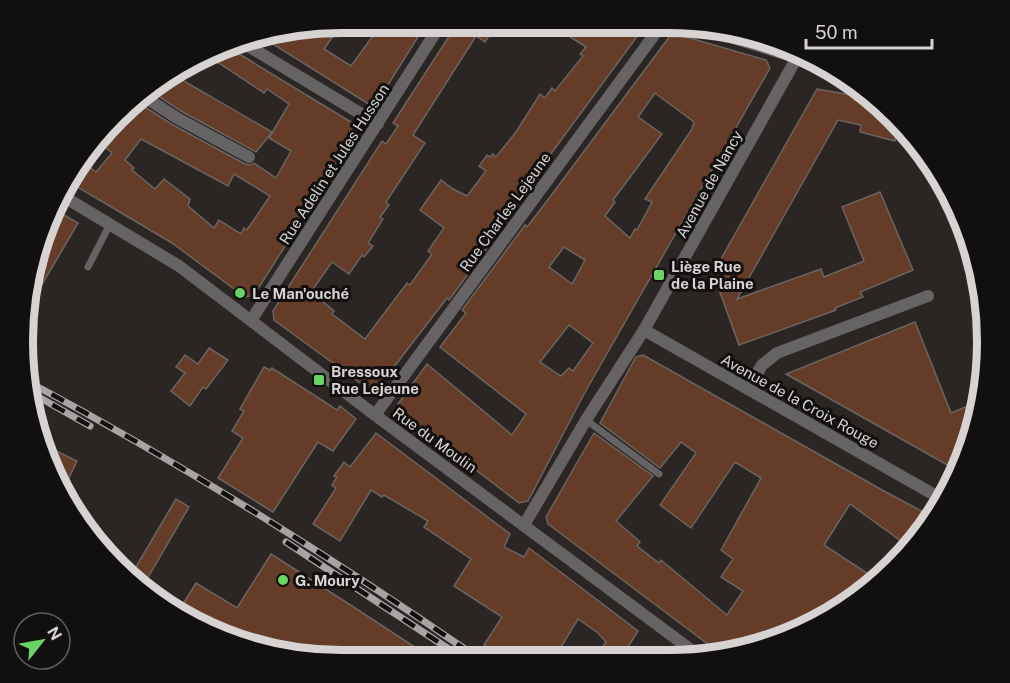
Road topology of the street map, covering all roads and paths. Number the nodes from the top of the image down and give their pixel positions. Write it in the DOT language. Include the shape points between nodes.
graph roads {
  1 [pos="435,33"];
  2 [pos="656,33"];
  3 [pos="250,47"];
  4 [pos="796,60"];
  5 [pos="150,100"];
  6 [pos="378,124"];
  7 [pos="249,157"];
  8 [pos="68,199"];
  9 [pos="110,224"];
  10 [pos="88,267"];
  11 [pos="928,296"];
  12 [pos="252,319"];
  13 [pos="644,330"];
  14 [pos="748,389"];
  15 [pos="375,415"];
  16 [pos="586,420"];
  17 [pos="659,474"];
  18 [pos="936,496"];
  19 [pos="524,525"];
  20 [pos="692,649"];
  1 -- 6 [label="street, Rue Adelin et Jules Husson"];
  2 -- 15 [label="street, Rue Charles Lejeune"];
  3 -- 6 [label="street"];
  4 -- 13 [label="street, Avenue de Nancy"];
  5 -- 7 [label="street"];
  6 -- 12 [label="street, Rue Adelin et Jules Husson"];
  8 -- 9 [label="street, Rue du Moulin"];
  9 -- 10 [label="lane"];
  9 -- 12 [label="street, Rue du Moulin" via="179,266"];
  11 -- 14 [label="street" via="777,353 762,365"];
  12 -- 15 [label="street, Rue du Moulin"];
  13 -- 14 [label="street, Avenue de la Croix Rouge"];
  13 -- 16 [label="street, Avenue de Nancy"];
  14 -- 18 [label="street, Avenue de la Croix Rouge"];
  15 -- 19 [label="street, Rue du Moulin"];
  16 -- 17 [label="lane"];
  16 -- 19 [label="street, Avenue de Nancy"];
  19 -- 20 [label="street, Rue du Moulin"];
}
